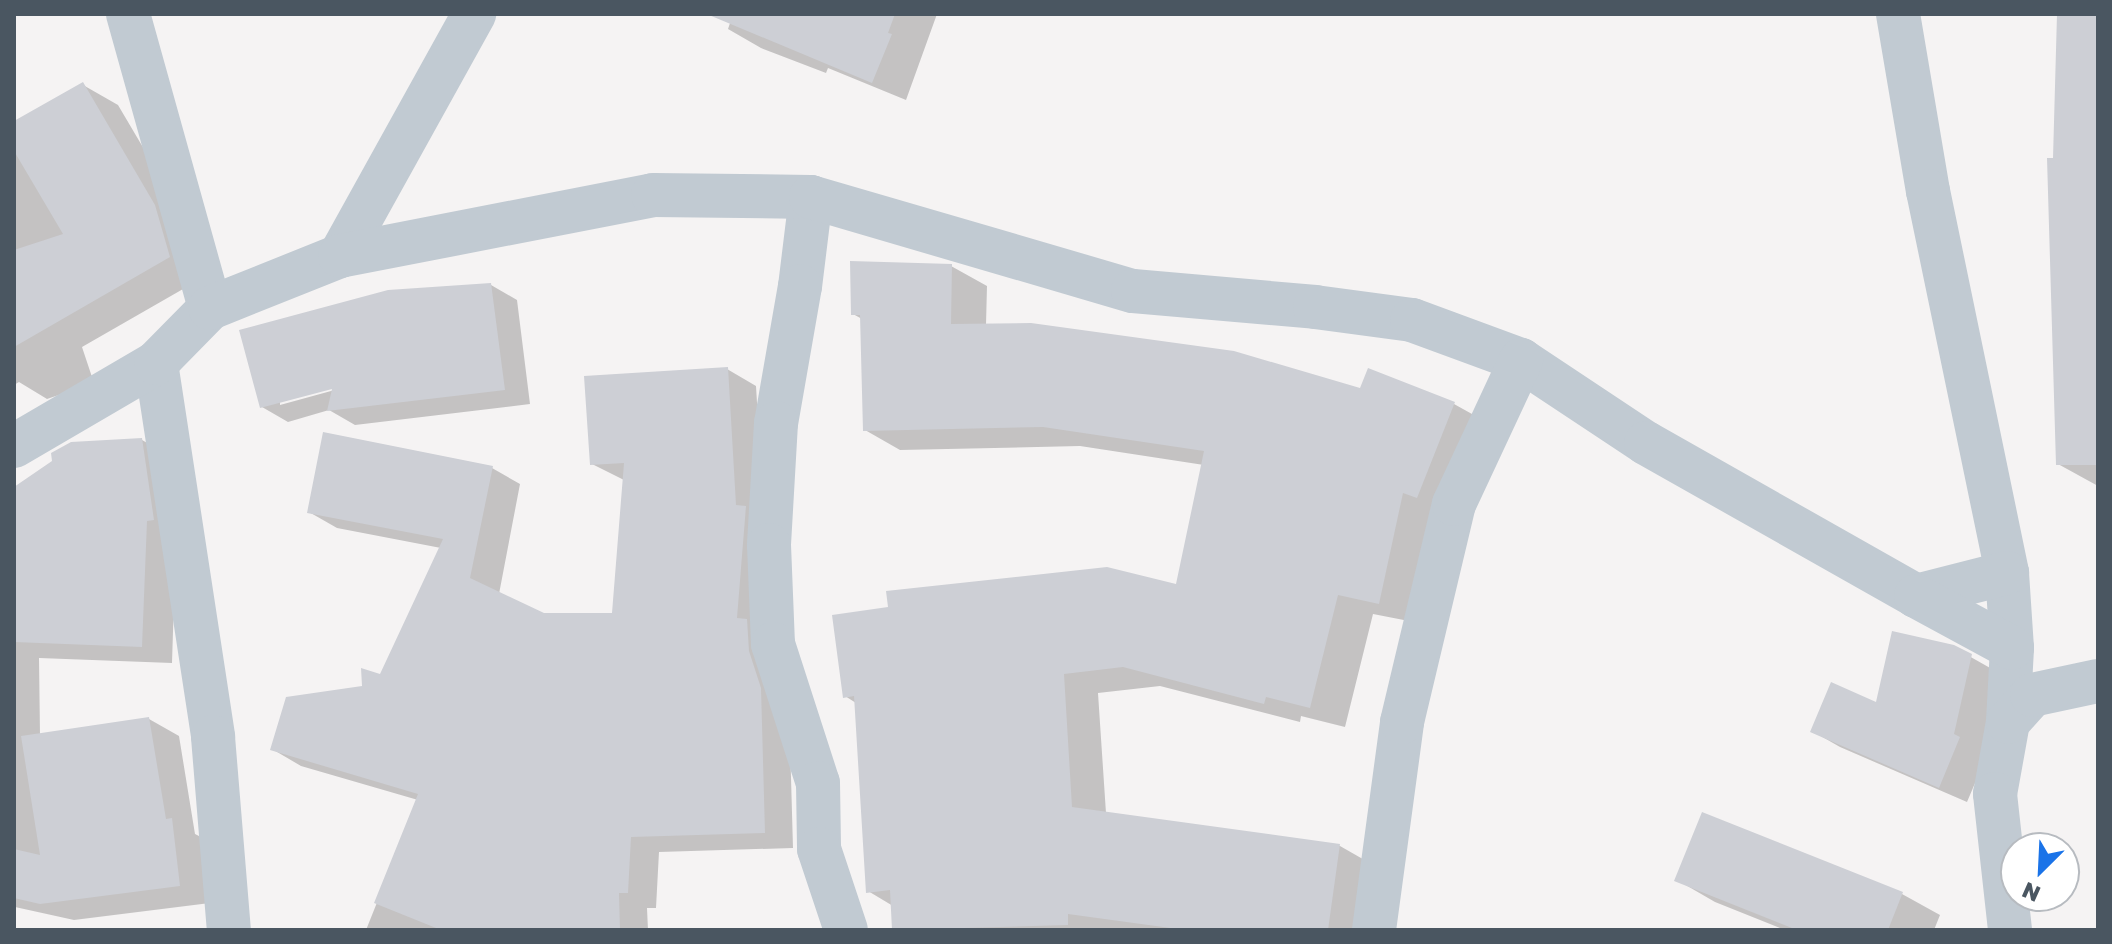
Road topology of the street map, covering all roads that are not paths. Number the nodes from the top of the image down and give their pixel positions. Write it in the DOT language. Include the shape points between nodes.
graph roads {
  1 [pos="128,14"];
  2 [pos="474,14"];
  3 [pos="1898,14"];
  4 [pos="811,197"];
  5 [pos="340,256"];
  6 [pos="210,308"];
  7 [pos="1521,360"];
  8 [pos="156,363"];
  9 [pos="14,446"];
  10 [pos="2007,573"];
  11 [pos="1916,596"];
  12 [pos="2012,648"];
  13 [pos="2098,681"];
  14 [pos="2008,722"];
  15 [pos="229,930"];
  16 [pos="846,930"];
  17 [pos="1374,930"];
  18 [pos="2010,930"];
  1 -- 6 [label="street"];
  2 -- 5 [label="street"];
  3 -- 10 [label="street" via="1928,191"];
  4 -- 5 [label="street" via="653,195"];
  4 -- 7 [label="street" via="1133,291 1412,320"];
  4 -- 16 [label="street" via="776,423 769,545 773,644 818,783 819,849"];
  5 -- 6 [label="street"];
  6 -- 8 [label="street"];
  7 -- 11 [label="street" via="1646,443"];
  7 -- 17 [label="street" via="1454,504 1402,722"];
  8 -- 9 [label="street"];
  8 -- 15 [label="street" via="213,737"];
  10 -- 11 [label="street"];
  10 -- 12 [label="street"];
  11 -- 12 [label="street"];
  12 -- 14 [label="street"];
  13 -- 14 [label="street" via="2032,695"];
  14 -- 18 [label="street" via="1995,794"];
}
